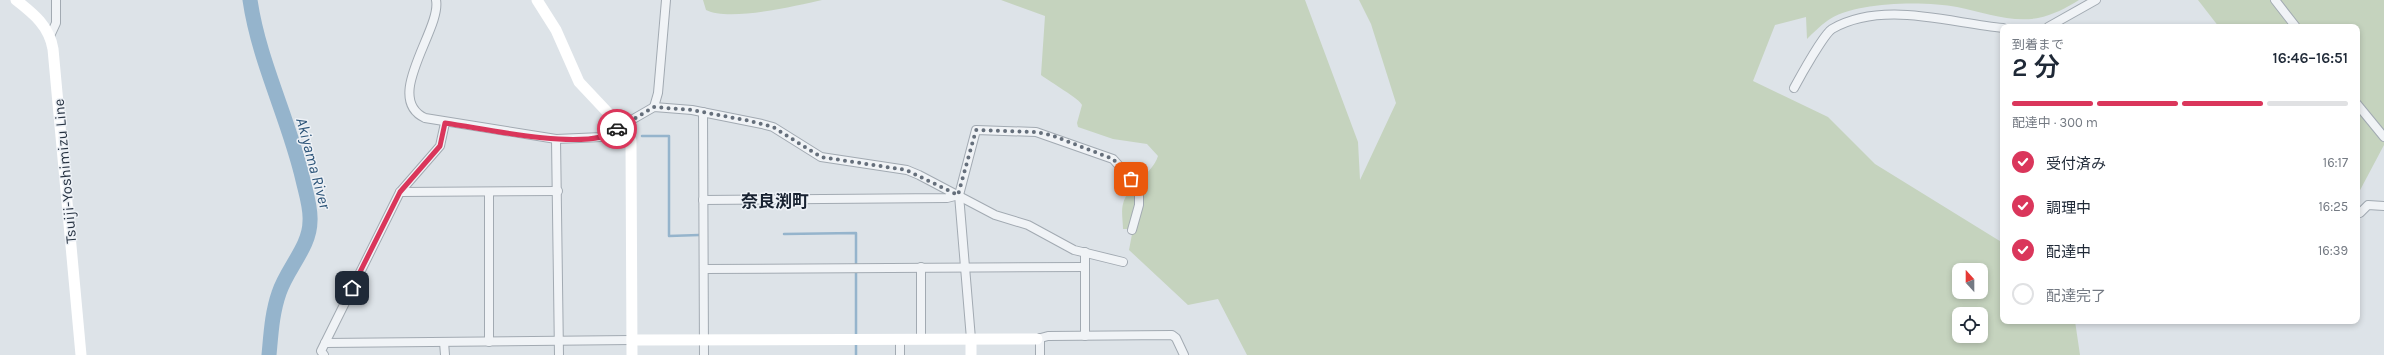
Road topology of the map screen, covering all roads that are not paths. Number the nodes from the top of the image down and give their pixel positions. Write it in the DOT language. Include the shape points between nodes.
graph roads {
  1 [pos="16,0"];
  2 [pos="56,0"];
  3 [pos="436,0"];
  4 [pos="537,0"];
  5 [pos="666,0"];
  6 [pos="2096,0"];
  7 [pos="2275,0"];
  8 [pos="2053,24"];
  9 [pos="2294,24"];
  10 [pos="2000,28"];
  11 [pos="50,36"];
  12 [pos="1794,88"];
  13 [pos="654,107"];
  14 [pos="2360,108"];
  15 [pos="703,112"];
  16 [pos="445,123"];
  17 [pos="621,127"];
  18 [pos="2384,137"];
  19 [pos="556,139"];
  20 [pos="558,191"];
  21 [pos="400,192"];
  22 [pos="489,192"];
  23 [pos="958,195"];
  24 [pos="703,200"];
  25 [pos="2384,206"];
  26 [pos="2360,213"];
  27 [pos="1132,230"];
  28 [pos="1084,252"];
  29 [pos="1123,262"];
  30 [pos="921,267"];
  31 [pos="965,267"];
  32 [pos="1085,267"];
  33 [pos="704,269"];
  34 [pos="1085,336"];
  35 [pos="1039,338"];
  36 [pos="900,339"];
  37 [pos="921,339"];
  38 [pos="971,339"];
  39 [pos="632,340"];
  40 [pos="704,340"];
  41 [pos="559,341"];
  42 [pos="444,342"];
  43 [pos="490,342"];
  44 [pos="325,343"];
  45 [pos="81,355"];
  46 [pos="324,355"];
  47 [pos="445,355"];
  48 [pos="559,355"];
  49 [pos="632,355"];
  50 [pos="704,355"];
  51 [pos="900,355"];
  52 [pos="971,355"];
  53 [pos="1040,355"];
  54 [pos="1184,355"];
  1 -- 11 [label="street, Tsuiji-Yoshimizu Line" via="38,18"];
  2 -- 11 [label="street" via="56,23"];
  3 -- 16 [label="street" via="438,7 415,62 410,99 419,115"];
  4 -- 17 [label="street" via="556,30 579,82"];
  5 -- 13 [label="street" via="658,93"];
  6 -- 8 [label="street"];
  7 -- 9 [label="street"];
  10 -- 12 [label="street" via="1909,13 1884,13 1856,19 1831,29"];
  11 -- 45 [label="street, Tsuiji-Yoshimizu Line"];
  13 -- 15 [label="street"];
  13 -- 17 [label="street"];
  14 -- 18 [label="street"];
  15 -- 23 [label="street" via="773,127 821,157 906,170"];
  15 -- 24 [label="street"];
  16 -- 19 [label="street"];
  16 -- 21 [label="street" via="440,146"];
  17 -- 19 [label="street" via="602,137"];
  17 -- 39 [label="street" via="632,141"];
  19 -- 20 [label="street"];
  20 -- 22 [label="street"];
  20 -- 41 [label="street"];
  21 -- 22 [label="street"];
  21 -- 44 [label="street"];
  22 -- 43 [label="street"];
  23 -- 24 [label="street" via="947,198"];
  23 -- 27 [label="street" via="976,130 1036,132 1113,159 1122,167 1139,193 1139,205"];
  23 -- 28 [label="street" via="995,215 1028,225 1068,247"];
  23 -- 31 [label="street"];
  24 -- 33 [label="street"];
  25 -- 26 [label="street" via="2368,205"];
  28 -- 29 [label="street"];
  28 -- 32 [label="street"];
  30 -- 31 [label="street"];
  30 -- 33 [label="street"];
  30 -- 37 [label="street"];
  31 -- 32 [label="street"];
  31 -- 38 [label="street"];
  32 -- 34 [label="street"];
  33 -- 40 [label="street"];
  34 -- 35 [label="street"];
  34 -- 54 [label="street" via="1172,335"];
  35 -- 38 [label="street"];
  35 -- 53 [label="street"];
  36 -- 37 [label="street"];
  36 -- 40 [label="street"];
  36 -- 51 [label="street"];
  37 -- 38 [label="street"];
  38 -- 52 [label="street"];
  39 -- 40 [label="street"];
  39 -- 41 [label="street"];
  39 -- 49 [label="street"];
  40 -- 50 [label="street"];
  41 -- 43 [label="street"];
  41 -- 48 [label="street"];
  42 -- 43 [label="street"];
  42 -- 44 [label="street"];
  42 -- 47 [label="street"];
  44 -- 46 [label="street" via="321,351"];
}
